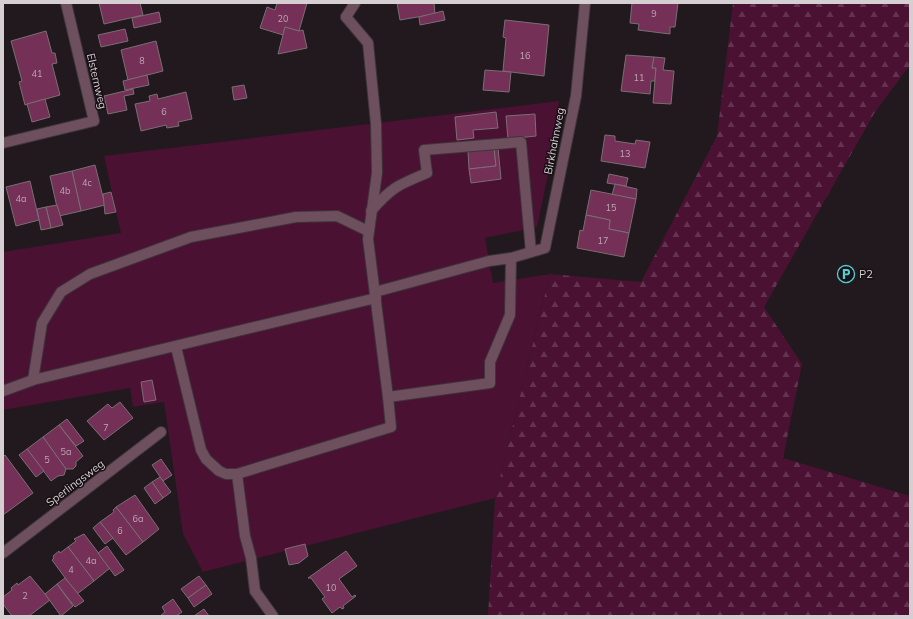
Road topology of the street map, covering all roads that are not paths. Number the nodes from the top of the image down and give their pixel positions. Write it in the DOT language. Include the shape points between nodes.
graph roads {
  1 [pos="66,3"];
  2 [pos="355,3"];
  3 [pos="585,3"];
  4 [pos="3,143"];
  5 [pos="371,211"];
  6 [pos="368,231"];
  7 [pos="531,252"];
  8 [pos="511,258"];
  9 [pos="375,295"];
  10 [pos="176,347"];
  11 [pos="33,380"];
  12 [pos="3,391"];
  13 [pos="388,397"];
  14 [pos="161,432"];
  15 [pos="237,474"];
  16 [pos="3,553"];
  17 [pos="273,616"];
  1 -- 4 [label="street, Elsternweg" via="94,121"];
  2 -- 5 [label="street" via="346,17 368,43 376,124 377,173"];
  3 -- 7 [label="street, Birkhahnweg" via="576,96 545,248"];
  5 -- 6 [label="street"];
  5 -- 7 [label="street" via="387,192 427,174 424,150 520,142"];
  6 -- 9 [label="street"];
  6 -- 11 [label="street" via="337,216 296,217 191,237 90,274 61,292 42,323"];
  7 -- 8 [label="street, Birkhahnweg"];
  8 -- 9 [label="street, Birkhahnweg" via="488,261"];
  8 -- 13 [label="street" via="510,315 490,362 490,383"];
  9 -- 10 [label="street, Birkhahnweg"];
  9 -- 13 [label="street"];
  10 -- 11 [label="street, Birkhahnweg"];
  10 -- 15 [label="street" via="201,450 206,459 219,471"];
  11 -- 12 [label="street, Birkhahnweg"];
  13 -- 15 [label="street" via="391,427"];
  14 -- 16 [label="street, Sperlingsweg"];
  15 -- 17 [label="street" via="255,591"];
}
